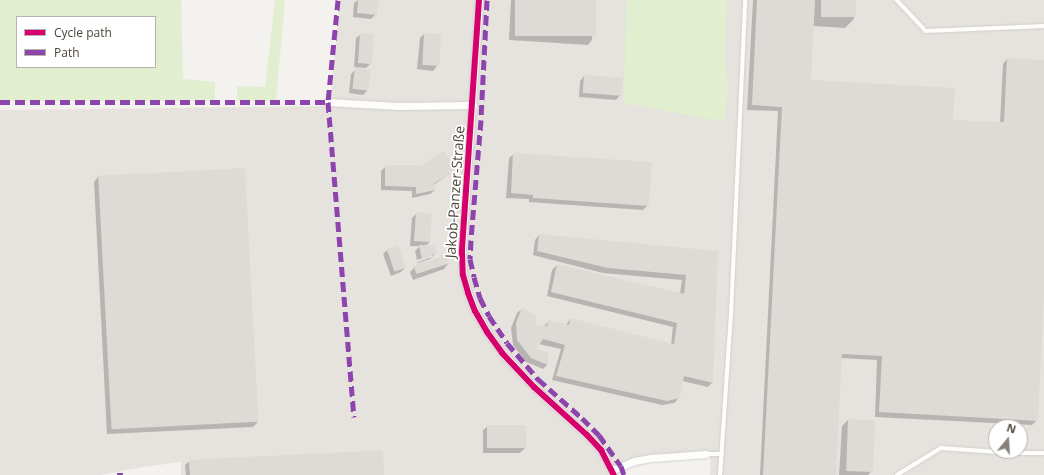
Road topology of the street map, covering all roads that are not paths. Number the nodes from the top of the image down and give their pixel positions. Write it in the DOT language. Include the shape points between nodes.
graph roads {
  1 [pos="479,0"];
  2 [pos="745,0"];
  3 [pos="897,0"];
  4 [pos="1044,26"];
  5 [pos="328,102"];
  6 [pos="473,105"];
  7 [pos="1044,453"];
  8 [pos="706,454"];
  9 [pos="722,454"];
  10 [pos="613,472"];
  11 [pos="720,475"];
  12 [pos="897,475"];
  1 -- 6 [label="street, Jakob-Panzer-Straße"];
  2 -- 9 [label="lane" via="732,306"];
  3 -- 4 [label="lane" via="926,31"];
  5 -- 6 [label="street, Jakob-Panzer-Straße" via="398,106"];
  6 -- 10 [label="street, Jakob-Panzer-Straße" via="462,262 471,299 487,332 502,352 534,388 601,450"];
  7 -- 12 [label="lane" via="941,448"];
  8 -- 9 [label="lane"];
  8 -- 10 [label="street, Jakob-Panzer-Straße" via="634,461"];
  9 -- 11 [label="lane"];
}
